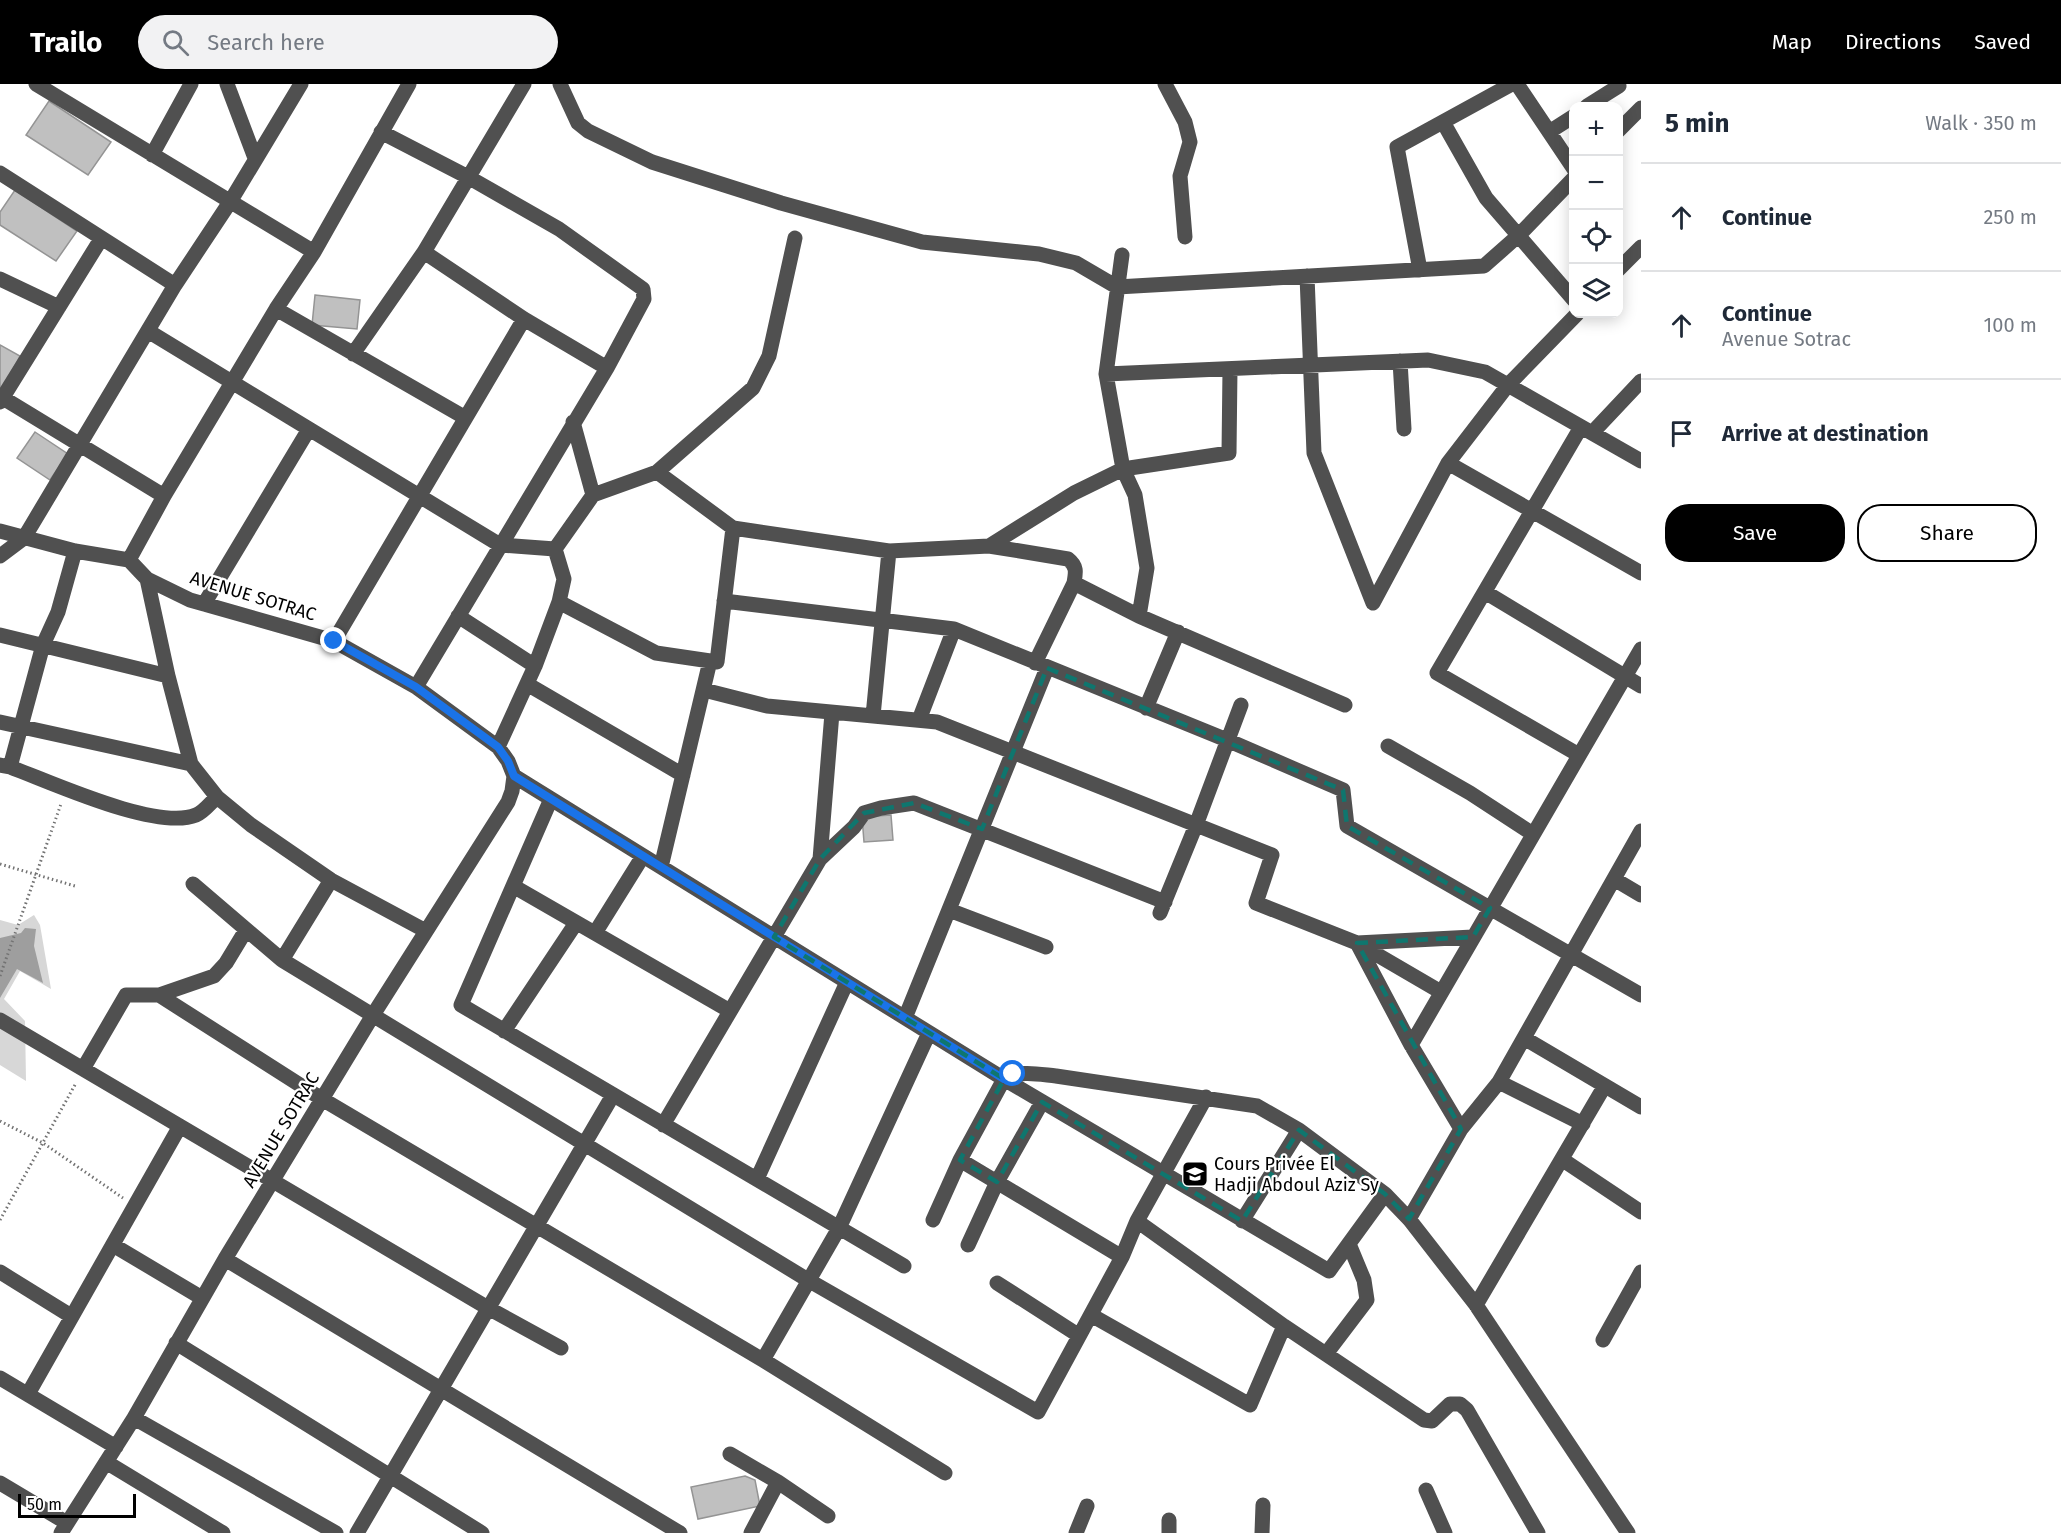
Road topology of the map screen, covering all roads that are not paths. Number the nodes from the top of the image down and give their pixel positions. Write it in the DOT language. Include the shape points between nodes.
graph roads {
  1 [pos="36,84"];
  2 [pos="191,84"];
  3 [pos="227,84"];
  4 [pos="301,84"];
  5 [pos="409,84"];
  6 [pos="524,84"];
  7 [pos="560,84"];
  8 [pos="1165,84"];
  9 [pos="1512,84"];
  10 [pos="1517,84"];
  11 [pos="1619,86"];
  12 [pos="1593,102"];
  13 [pos="1640,111"];
  14 [pos="1569,119"];
  15 [pos="1443,122"];
  16 [pos="1623,126"];
  17 [pos="381,132"];
  18 [pos="1549,132"];
  19 [pos="152,155"];
  20 [pos="255,158"];
  21 [pos="1569,162"];
  22 [pos="0,174"];
  23 [pos="468,177"];
  24 [pos="1569,183"];
  25 [pos="230,202"];
  26 [pos="1519,235"];
  27 [pos="1185,237"];
  28 [pos="795,238"];
  29 [pos="101,239"];
  30 [pos="1641,247"];
  31 [pos="314,252"];
  32 [pos="424,252"];
  33 [pos="1122,255"];
  34 [pos="1623,265"];
  35 [pos="1420,270"];
  36 [pos="1306,276"];
  37 [pos="0,279"];
  38 [pos="176,285"];
  39 [pos="1117,287"];
  40 [pos="1569,294"];
  41 [pos="59,307"];
  42 [pos="276,309"];
  43 [pos="1573,318"];
  44 [pos="524,319"];
  45 [pos="148,331"];
  46 [pos="353,354"];
  47 [pos="1400,361"];
  48 [pos="1311,365"];
  49 [pos="608,368"];
  50 [pos="1230,369"];
  51 [pos="1106,374"];
  52 [pos="1641,381"];
  53 [pos="233,383"];
  54 [pos="1508,385"];
  55 [pos="1,400"];
  56 [pos="464,417"];
  57 [pos="573,422"];
  58 [pos="309,429"];
  59 [pos="1404,429"];
  60 [pos="1586,430"];
  61 [pos="80,445"];
  62 [pos="1641,461"];
  63 [pos="1448,463"];
  64 [pos="1123,469"];
  65 [pos="657,472"];
  66 [pos="593,495"];
  67 [pos="164,496"];
  68 [pos="418,496"];
  69 [pos="1533,511"];
  70 [pos="733,528"];
  71 [pos="0,531"];
  72 [pos="24,538"];
  73 [pos="500,545"];
  74 [pos="989,546"];
  75 [pos="555,549"];
  76 [pos="75,551"];
  77 [pos="889,551"];
  78 [pos="0,556"];
  79 [pos="129,560"];
  80 [pos="1641,573"];
  81 [pos="147,579"];
  82 [pos="1074,583"];
  83 [pos="1485,592"];
  84 [pos="724,601"];
  85 [pos="560,602"];
  86 [pos="204,604"];
  87 [pos="458,616"];
  88 [pos="1139,616"];
  89 [pos="884,620"];
  90 [pos="954,628"];
  91 [pos="1178,632"];
  92 [pos="0,635"];
  93 [pos="334,641"];
  94 [pos="44,645"];
  95 [pos="1641,649"];
  96 [pos="711,661"];
  97 [pos="1041,665"];
  98 [pos="535,666"];
  99 [pos="168,676"];
  100 [pos="1625,676"];
  101 [pos="527,684"];
  102 [pos="1641,686"];
  103 [pos="416,687"];
  104 [pos="704,690"];
  105 [pos="1241,705"];
  106 [pos="1346,705"];
  107 [pos="1146,708"];
  108 [pos="832,713"];
  109 [pos="873,716"];
  110 [pos="919,720"];
  111 [pos="0,722"];
  112 [pos="22,727"];
  113 [pos="1227,740"];
  114 [pos="1388,746"];
  115 [pos="498,747"];
  116 [pos="1014,752"];
  117 [pos="1579,755"];
  118 [pos="191,764"];
  119 [pos="5,766"];
  120 [pos="683,775"];
  121 [pos="514,776"];
  122 [pos="217,797"];
  123 [pos="551,799"];
  124 [pos="1196,825"];
  125 [pos="982,829"];
  126 [pos="1641,831"];
  127 [pos="1533,834"];
  128 [pos="643,856"];
  129 [pos="820,859"];
  130 [pos="661,867"];
  131 [pos="1614,879"];
  132 [pos="331,880"];
  133 [pos="192,884"];
  134 [pos="513,886"];
  135 [pos="1641,895"];
  136 [pos="1490,908"];
  137 [pos="949,910"];
  138 [pos="576,922"];
  139 [pos="246,930"];
  140 [pos="426,931"];
  141 [pos="595,933"];
  142 [pos="774,937"];
  143 [pos="1473,937"];
  144 [pos="1357,943"];
  145 [pos="1046,947"];
  146 [pos="1572,954"];
  147 [pos="282,960"];
  148 [pos="847,982"];
  149 [pos="1441,992"];
  150 [pos="159,995"];
  151 [pos="1641,995"];
  152 [pos="730,1011"];
  153 [pos="373,1015"];
  154 [pos="904,1018"];
  155 [pos="0,1020"];
  156 [pos="504,1031"];
  157 [pos="929,1033"];
  158 [pos="1524,1038"];
  159 [pos="1411,1045"];
  160 [pos="83,1069"];
  161 [pos="1004,1079"];
  162 [pos="1499,1082"];
  163 [pos="1604,1087"];
  164 [pos="613,1095"];
  165 [pos="1206,1097"];
  166 [pos="322,1099"];
  167 [pos="1042,1102"];
  168 [pos="1641,1107"];
  169 [pos="1583,1124"];
  170 [pos="663,1125"];
  171 [pos="180,1126"];
  172 [pos="1461,1129"];
  173 [pos="1299,1130"];
  174 [pos="585,1143"];
  175 [pos="960,1160"];
  176 [pos="1563,1160"];
  177 [pos="1163,1174"];
  178 [pos="757,1179"];
  179 [pos="273,1180"];
  180 [pos="997,1182"];
  181 [pos="1385,1194"];
  182 [pos="1641,1212"];
  183 [pos="933,1220"];
  184 [pos="1409,1220"];
  185 [pos="1137,1221"];
  186 [pos="1242,1221"];
  187 [pos="536,1226"];
  188 [pos="839,1228"];
  189 [pos="1349,1244"];
  190 [pos="113,1245"];
  191 [pos="968,1245"];
  192 [pos="1122,1257"];
  193 [pos="225,1259"];
  194 [pos="904,1266"];
  195 [pos="0,1272"];
  196 [pos="1641,1272"];
  197 [pos="808,1280"];
  198 [pos="997,1283"];
  199 [pos="202,1298"];
  200 [pos="1476,1305"];
  201 [pos="489,1308"];
  202 [pos="1091,1315"];
  203 [pos="71,1316"];
  204 [pos="1284,1326"];
  205 [pos="1078,1335"];
  206 [pos="1603,1340"];
  207 [pos="176,1343"];
  208 [pos="561,1348"];
  209 [pos="1326,1354"];
  210 [pos="763,1360"];
  211 [pos="0,1378"];
  212 [pos="441,1389"];
  213 [pos="28,1394"];
  214 [pos="134,1418"];
  215 [pos="116,1447"];
  216 [pos="730,1454"];
  217 [pos="106,1462"];
  218 [pos="945,1473"];
  219 [pos="390,1476"];
  220 [pos="778,1482"];
  221 [pos="0,1483"];
  222 [pos="1426,1490"];
  223 [pos="1263,1505"];
  224 [pos="1087,1506"];
  225 [pos="828,1516"];
  226 [pos="64,1528"];
  227 [pos="670,1530"];
  228 [pos="223,1533"];
  229 [pos="336,1533"];
  230 [pos="357,1533"];
  231 [pos="482,1533"];
  232 [pos="751,1533"];
  233 [pos="1076,1533"];
  234 [pos="1262,1533"];
  235 [pos="1445,1533"];
  236 [pos="1538,1533"];
  237 [pos="1628,1533"];
  1 -- 19 [label="street"];
  2 -- 19 [label="street"];
  3 -- 20 [label="street"];
  4 -- 20 [label="street"];
  5 -- 17 [label="street"];
  6 -- 23 [label="street"];
  7 -- 39 [label="street" via="578,123 652,162 922,242 1039,254 1076,263"];
  8 -- 27 [label="street" via="1185,122 1190,142 1180,176"];
  9 -- 15 [label="street"];
  10 -- 18 [label="street"];
  11 -- 12 [label="street"];
  13 -- 16 [label="street"];
  14 -- 18 [label="street"];
  15 -- 26 [label="street" via="1486,198"];
  15 -- 35 [label="street" via="1396,147"];
  17 -- 23 [label="street"];
  17 -- 31 [label="street"];
  18 -- 21 [label="street"];
  19 -- 25 [label="street"];
  20 -- 25 [label="street"];
  22 -- 29 [label="street"];
  23 -- 32 [label="street"];
  23 -- 49 [label="street" via="559,229 643,289 644,299"];
  24 -- 26 [label="street"];
  25 -- 31 [label="street"];
  25 -- 38 [label="street"];
  26 -- 35 [label="street" via="1484,266"];
  26 -- 40 [label="street"];
  28 -- 65 [label="street" via="769,357 753,388"];
  29 -- 38 [label="street"];
  29 -- 41 [label="street"];
  30 -- 34 [label="street"];
  31 -- 42 [label="street"];
  32 -- 44 [label="street"];
  32 -- 46 [label="street"];
  33 -- 39 [label="street"];
  35 -- 36 [label="street"];
  36 -- 39 [label="street"];
  36 -- 48 [label="street"];
  37 -- 41 [label="street"];
  38 -- 45 [label="street"];
  39 -- 51 [label="street"];
  41 -- 55 [label="street"];
  42 -- 46 [label="street"];
  42 -- 53 [label="street"];
  43 -- 54 [label="street"];
  44 -- 49 [label="street"];
  44 -- 56 [label="street"];
  45 -- 53 [label="street"];
  45 -- 61 [label="street"];
  46 -- 56 [label="street"];
  47 -- 48 [label="street"];
  47 -- 54 [label="street" via="1428,360 1485,372"];
  47 -- 59 [label="street"];
  48 -- 50 [label="street"];
  48 -- 63 [label="street" via="1314,453 1373,603"];
  49 -- 57 [label="street"];
  50 -- 51 [label="street"];
  50 -- 64 [label="street" via="1230,453"];
  51 -- 64 [label="street"];
  52 -- 60 [label="street"];
  53 -- 58 [label="street"];
  53 -- 67 [label="street"];
  54 -- 60 [label="street"];
  54 -- 63 [label="street"];
  55 -- 61 [label="street"];
  56 -- 68 [label="street"];
  57 -- 66 [label="street"];
  57 -- 73 [label="street"];
  58 -- 68 [label="street"];
  58 -- 86 [label="street"];
  60 -- 62 [label="street"];
  60 -- 69 [label="street"];
  61 -- 67 [label="street"];
  61 -- 72 [label="street"];
  63 -- 69 [label="street"];
  64 -- 74 [label="street" via="1074,493"];
  64 -- 88 [label="street" via="1135,495 1147,568"];
  65 -- 66 [label="street"];
  65 -- 70 [label="street"];
  66 -- 75 [label="street"];
  67 -- 79 [label="street"];
  68 -- 73 [label="street"];
  68 -- 93 [label="street"];
  69 -- 80 [label="street"];
  69 -- 83 [label="street"];
  70 -- 77 [label="street"];
  70 -- 84 [label="street"];
  71 -- 72 [label="street"];
  72 -- 76 [label="street"];
  72 -- 78 [label="street"];
  73 -- 75 [label="street"];
  73 -- 87 [label="street"];
  74 -- 77 [label="street"];
  74 -- 82 [label="street" via="1068,559 1075,565"];
  75 -- 85 [label="street" via="564,579"];
  76 -- 79 [label="street"];
  76 -- 94 [label="street"];
  77 -- 89 [label="street"];
  79 -- 81 [label="street"];
  81 -- 86 [label="street, AVENUE SOTRAC"];
  81 -- 99 [label="street"];
  82 -- 88 [label="street"];
  82 -- 97 [label="street"];
  83 -- 100 [label="street"];
  83 -- 117 [label="street" via="1437,673"];
  84 -- 89 [label="street"];
  84 -- 96 [label="street" via="717,662"];
  85 -- 96 [label="street" via="656,653"];
  85 -- 98 [label="street"];
  86 -- 93 [label="street, AVENUE SOTRAC"];
  87 -- 98 [label="street"];
  87 -- 103 [label="street"];
  88 -- 91 [label="street"];
  89 -- 90 [label="street"];
  89 -- 109 [label="street"];
  90 -- 97 [label="street"];
  90 -- 110 [label="street"];
  91 -- 106 [label="street"];
  91 -- 107 [label="street"];
  92 -- 94 [label="street"];
  93 -- 103 [label="street, AVENUE SOTRAC"];
  94 -- 99 [label="street"];
  94 -- 112 [label="street"];
  95 -- 100 [label="street"];
  96 -- 104 [label="street"];
  97 -- 107 [label="street"];
  97 -- 116 [label="street"];
  98 -- 101 [label="street"];
  99 -- 118 [label="street"];
  100 -- 102 [label="street"];
  100 -- 117 [label="street"];
  101 -- 115 [label="street"];
  101 -- 120 [label="street"];
  103 -- 115 [label="street, AVENUE SOTRAC"];
  104 -- 108 [label="street" via="767,706"];
  104 -- 120 [label="street"];
  105 -- 113 [label="street"];
  107 -- 113 [label="street"];
  108 -- 109 [label="street"];
  108 -- 129 [label="street"];
  109 -- 110 [label="street"];
  110 -- 116 [label="street" via="937,722"];
  111 -- 112 [label="street"];
  112 -- 118 [label="street"];
  112 -- 119 [label="street"];
  113 -- 124 [label="street"];
  113 -- 136 [label="street" via="1343,790 1347,826"];
  114 -- 127 [label="street"];
  115 -- 121 [label="street, AVENUE SOTRAC"];
  116 -- 124 [label="street"];
  116 -- 125 [label="street"];
  117 -- 127 [label="street"];
  118 -- 122 [label="street"];
  119 -- 122 [label="street" via="113,807 156,816 198,815"];
  120 -- 130 [label="street"];
  121 -- 123 [label="street"];
  121 -- 140 [label="street, AVENUE SOTRAC" via="508,802"];
  122 -- 132 [label="street"];
  123 -- 128 [label="street"];
  123 -- 134 [label="street"];
  124 -- 125 [label="street" via="1162,908"];
  124 -- 144 [label="street" via="1272,855 1256,903"];
  125 -- 129 [label="street" via="914,803 881,808 864,813"];
  125 -- 137 [label="street"];
  126 -- 131 [label="street"];
  127 -- 136 [label="street"];
  128 -- 130 [label="street"];
  128 -- 141 [label="street"];
  129 -- 142 [label="street"];
  130 -- 142 [label="street"];
  131 -- 135 [label="street"];
  131 -- 146 [label="street"];
  132 -- 140 [label="street"];
  132 -- 147 [label="street"];
  133 -- 139 [label="street"];
  134 -- 138 [label="street"];
  134 -- 156 [label="street" via="461,1005"];
  136 -- 143 [label="street"];
  136 -- 146 [label="street"];
  137 -- 145 [label="street"];
  137 -- 154 [label="street"];
  138 -- 141 [label="street"];
  138 -- 156 [label="street"];
  139 -- 147 [label="street"];
  139 -- 150 [label="street" via="214,976"];
  140 -- 153 [label="street, AVENUE SOTRAC"];
  141 -- 152 [label="street"];
  142 -- 148 [label="street"];
  142 -- 152 [label="street"];
  143 -- 144 [label="street"];
  143 -- 149 [label="street"];
  144 -- 149 [label="street"];
  144 -- 159 [label="street"];
  146 -- 151 [label="street"];
  146 -- 158 [label="street"];
  147 -- 153 [label="street"];
  148 -- 154 [label="street"];
  148 -- 178 [label="street"];
  149 -- 159 [label="street"];
  150 -- 160 [label="street" via="126,995"];
  150 -- 166 [label="street"];
  152 -- 170 [label="street"];
  153 -- 166 [label="street, AVENUE SOTRAC"];
  153 -- 174 [label="street"];
  154 -- 157 [label="street"];
  155 -- 160 [label="street"];
  156 -- 164 [label="street"];
  157 -- 161 [label="street"];
  157 -- 188 [label="street"];
  158 -- 162 [label="street"];
  158 -- 163 [label="street"];
  159 -- 172 [label="street"];
  160 -- 171 [label="street"];
  161 -- 165 [label="street" via="1026,1072"];
  161 -- 167 [label="street"];
  161 -- 175 [label="street"];
  162 -- 169 [label="street"];
  162 -- 172 [label="street"];
  163 -- 168 [label="street"];
  163 -- 169 [label="street"];
  164 -- 170 [label="street"];
  164 -- 174 [label="street"];
  165 -- 173 [label="street" via="1257,1106"];
  165 -- 177 [label="street"];
  166 -- 179 [label="street, AVENUE SOTRAC"];
  166 -- 187 [label="street"];
  167 -- 177 [label="street"];
  167 -- 180 [label="street"];
  169 -- 176 [label="street"];
  170 -- 178 [label="street"];
  171 -- 179 [label="street"];
  171 -- 190 [label="street"];
  172 -- 184 [label="street"];
  173 -- 181 [label="street"];
  173 -- 186 [label="street"];
  174 -- 187 [label="street"];
  174 -- 197 [label="street"];
  175 -- 180 [label="street"];
  175 -- 183 [label="street"];
  176 -- 182 [label="street"];
  176 -- 200 [label="street"];
  177 -- 185 [label="street"];
  177 -- 186 [label="street"];
  178 -- 188 [label="street"];
  179 -- 193 [label="street, AVENUE SOTRAC"];
  179 -- 201 [label="street"];
  180 -- 191 [label="street"];
  180 -- 192 [label="street"];
  181 -- 184 [label="street"];
  181 -- 189 [label="street"];
  184 -- 200 [label="street"];
  185 -- 192 [label="street"];
  185 -- 204 [label="street"];
  186 -- 189 [label="street" via="1329,1271"];
  187 -- 201 [label="street"];
  187 -- 210 [label="street"];
  188 -- 194 [label="street"];
  188 -- 197 [label="street"];
  189 -- 209 [label="street" via="1364,1280 1366,1300"];
  190 -- 199 [label="street"];
  190 -- 203 [label="street"];
  192 -- 202 [label="street"];
  193 -- 199 [label="street, AVENUE SOTRAC"];
  193 -- 212 [label="street"];
  195 -- 203 [label="street"];
  196 -- 206 [label="street"];
  197 -- 205 [label="street" via="1038,1412"];
  197 -- 210 [label="street"];
  198 -- 205 [label="street"];
  199 -- 207 [label="street, AVENUE SOTRAC"];
  200 -- 237 [label="street"];
  201 -- 208 [label="street"];
  201 -- 212 [label="street"];
  202 -- 204 [label="street" via="1250,1405"];
  202 -- 205 [label="street"];
  203 -- 213 [label="street"];
  204 -- 209 [label="street"];
  207 -- 214 [label="street, AVENUE SOTRAC"];
  207 -- 219 [label="street"];
  209 -- 236 [label="street" via="1424,1420 1437,1419 1450,1404 1460,1404"];
  210 -- 218 [label="street"];
  211 -- 213 [label="street"];
  212 -- 219 [label="street"];
  212 -- 227 [label="street"];
  213 -- 215 [label="street"];
  214 -- 215 [label="street, AVENUE SOTRAC"];
  214 -- 229 [label="street"];
  215 -- 217 [label="street, AVENUE SOTRAC"];
  216 -- 220 [label="street"];
  217 -- 226 [label="street, AVENUE SOTRAC"];
  217 -- 228 [label="street"];
  219 -- 230 [label="street"];
  219 -- 231 [label="street"];
  220 -- 225 [label="street"];
  220 -- 232 [label="street"];
  221 -- 226 [label="street"];
  222 -- 235 [label="street"];
  223 -- 234 [label="street"];
  224 -- 233 [label="street"];
}
